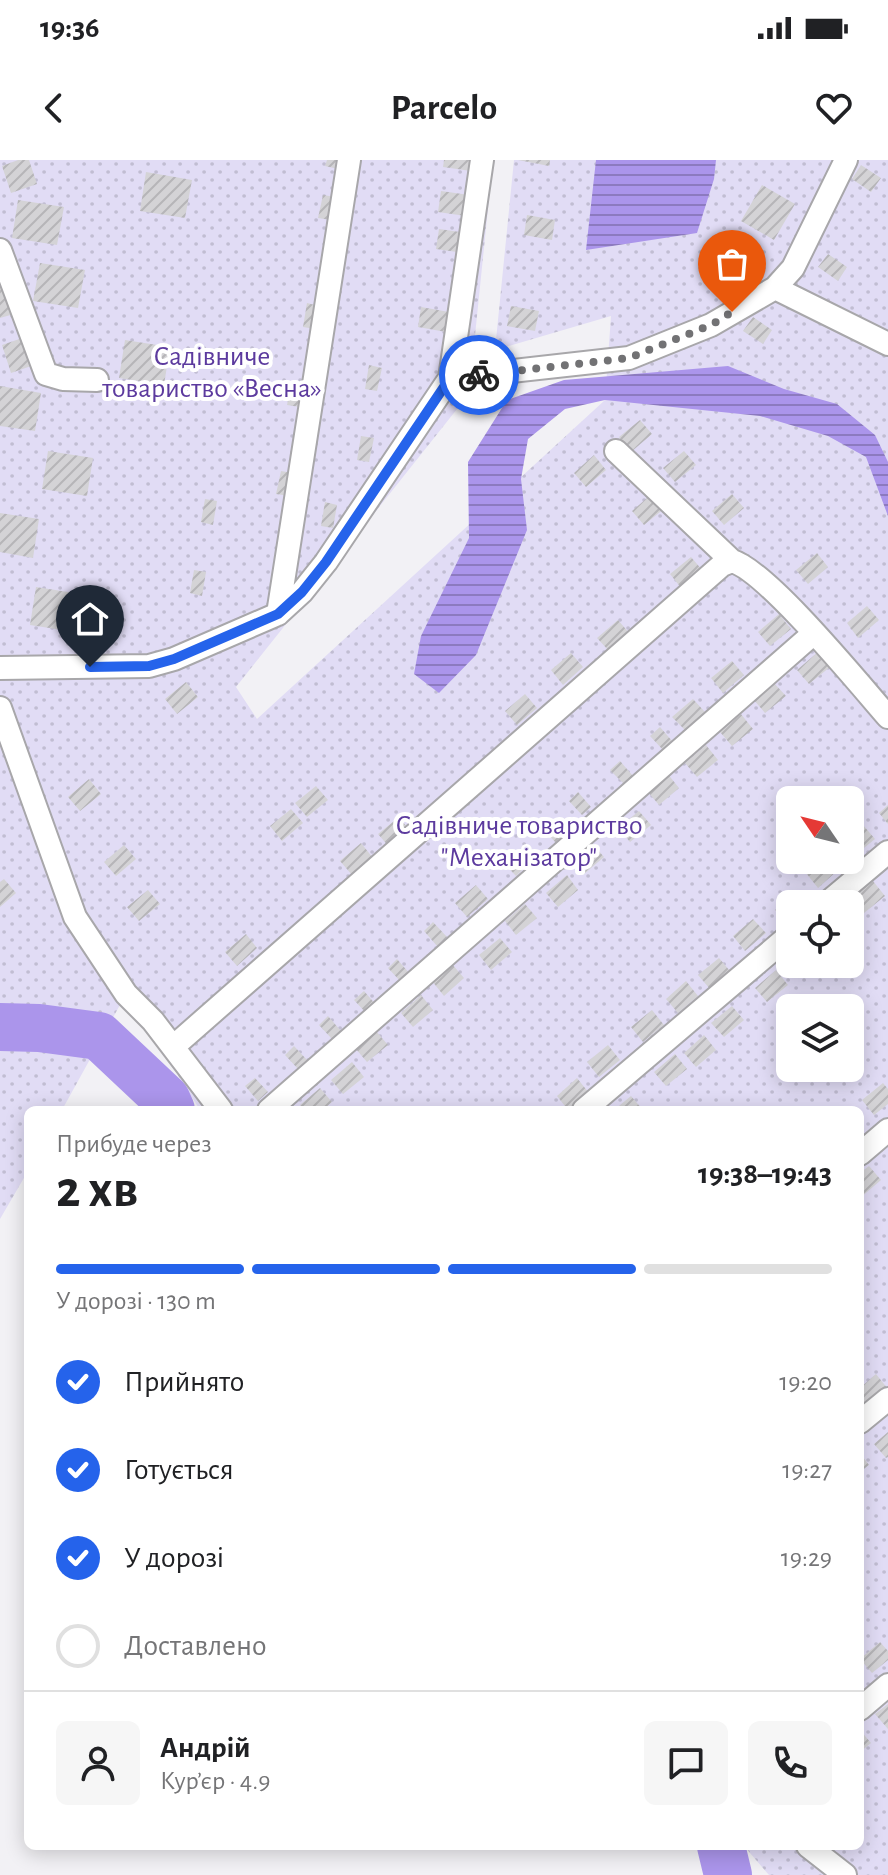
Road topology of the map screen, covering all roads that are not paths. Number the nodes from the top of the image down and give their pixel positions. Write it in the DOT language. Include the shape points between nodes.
graph roads {
  1 [pos="349,160"];
  2 [pos="482,160"];
  3 [pos="846,160"];
  4 [pos="0,250"];
  5 [pos="775,288"];
  6 [pos="888,344"];
  7 [pos="450,378"];
  8 [pos="97,380"];
  9 [pos="616,451"];
  10 [pos="732,561"];
  11 [pos="278,614"];
  12 [pos="814,633"];
  13 [pos="0,668"];
  14 [pos="0,708"];
  15 [pos="888,717"];
  16 [pos="888,852"];
  17 [pos="843,890"];
  18 [pos="776,947"];
  19 [pos="173,1047"];
  20 [pos="218,1106"];
  21 [pos="274,1106"];
  22 [pos="589,1106"];
  23 [pos="888,1130"];
  24 [pos="864,1151"];
  25 [pos="888,1399"];
  26 [pos="864,1419"];
  27 [pos="888,1685"];
  28 [pos="864,1706"];
  29 [pos="813,1850"];
  30 [pos="845,1875"];
  1 -- 11 [label="street"];
  2 -- 7 [label="street"];
  3 -- 5 [label="street" via="793,268"];
  4 -- 8 [label="street" via="46,374"];
  5 -- 6 [label="street"];
  5 -- 7 [label="street" via="711,325 629,358"];
  7 -- 11 [label="street" via="326,562"];
  9 -- 10 [label="street"];
  10 -- 12 [label="street" via="743,564"];
  10 -- 19 [label="street"];
  11 -- 13 [label="street" via="149,666"];
  12 -- 15 [label="street"];
  12 -- 21 [label="street"];
  14 -- 19 [label="street" via="75,917 126,994"];
  16 -- 17 [label="street"];
  18 -- 22 [label="street"];
  19 -- 20 [label="street"];
  23 -- 24 [label="street"];
  25 -- 26 [label="street"];
  27 -- 28 [label="street"];
  29 -- 30 [label="street"];
}
